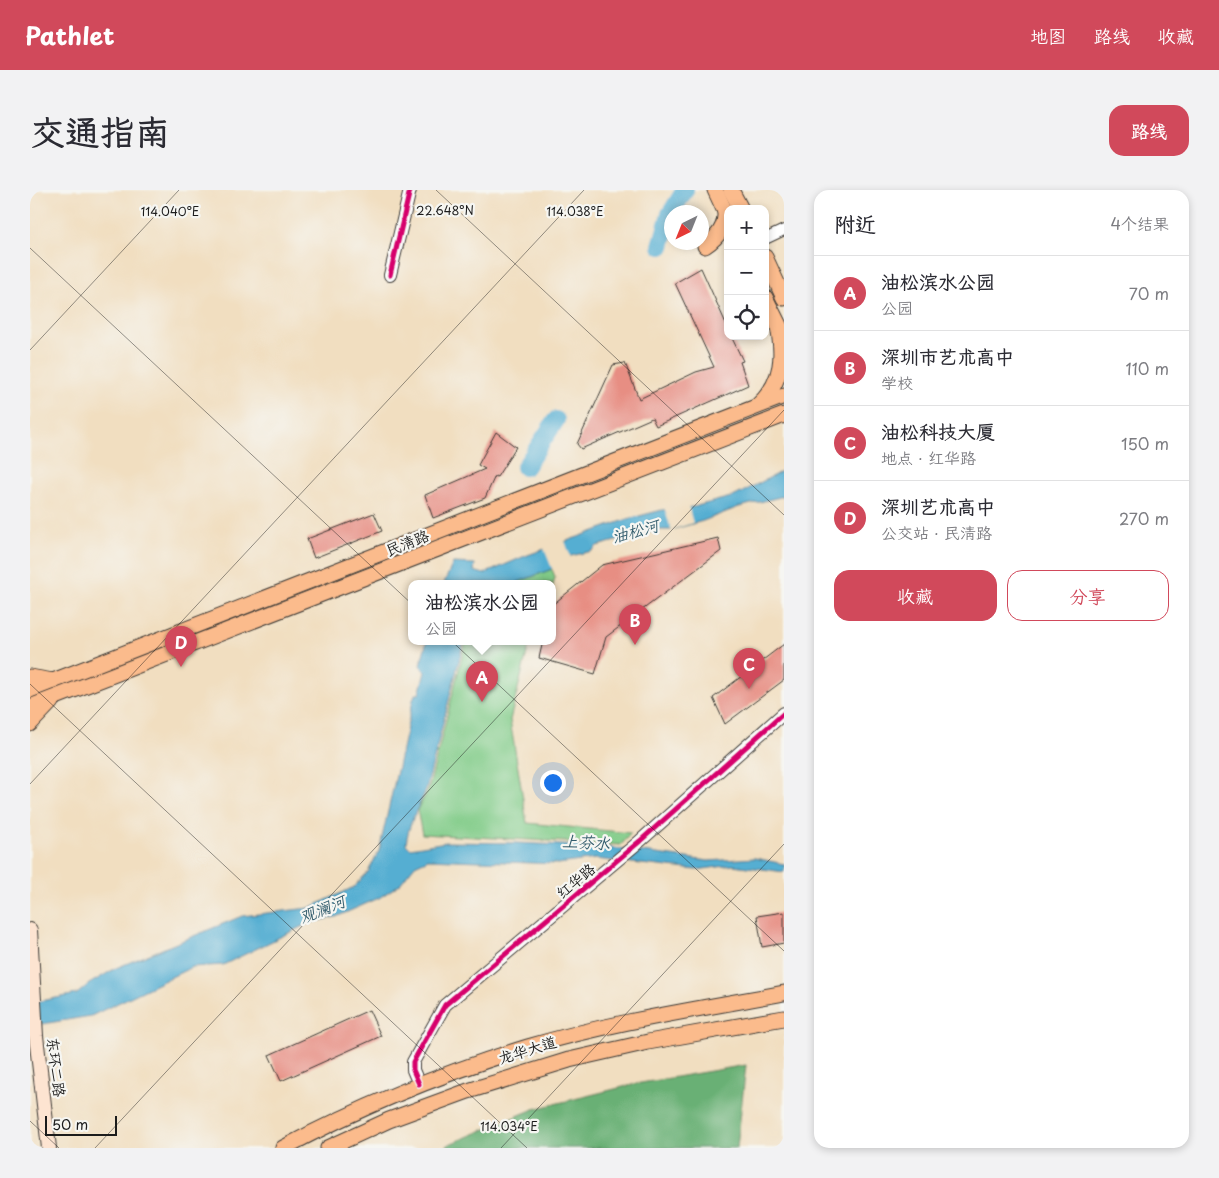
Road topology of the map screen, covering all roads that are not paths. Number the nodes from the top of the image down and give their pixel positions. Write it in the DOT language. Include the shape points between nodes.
graph roads {
  1 [pos="410,190"];
  2 [pos="721,191"];
  3 [pos="724,205"];
  4 [pos="737,205"];
  5 [pos="724,223"];
  6 [pos="784,230"];
  7 [pos="769,237"];
  8 [pos="709,243"];
  9 [pos="769,266"];
  10 [pos="390,275"];
  11 [pos="784,298"];
  12 [pos="769,305"];
  13 [pos="777,322"];
  14 [pos="784,337"];
  15 [pos="784,396"];
  16 [pos="752,408"];
  17 [pos="784,415"];
  18 [pos="784,423"];
  19 [pos="760,424"];
  20 [pos="30,676"];
  21 [pos="55,681"];
  22 [pos="30,690"];
  23 [pos="57,696"];
  24 [pos="30,707"];
  25 [pos="784,713"];
  26 [pos="30,724"];
  27 [pos="30,930"];
  28 [pos="784,993"];
  29 [pos="784,1018"];
  30 [pos="419,1084"];
  31 [pos="49,1148"];
  32 [pos="283,1148"];
  33 [pos="328,1148"];
  1 -- 10 [label="street"];
  2 -- 3 [label="main road"];
  2 -- 4 [label="main road"];
  5 -- 8 [label="main road" via="719,234"];
  6 -- 7 [label="street"];
  9 -- 11 [label="main road"];
  12 -- 13 [label="main road"];
  13 -- 14 [label="main road"];
  13 -- 16 [label="main road" via="782,350 780,372 769,394"];
  15 -- 16 [label="main road, 民清路"];
  16 -- 21 [label="main road, 民清路"];
  17 -- 19 [label="main road, 民清路"];
  18 -- 19 [label="main road"];
  19 -- 23 [label="main road, 民清路"];
  20 -- 21 [label="main road"];
  21 -- 22 [label="main road, 民清路"];
  23 -- 24 [label="main road, 民清路"];
  23 -- 26 [label="main road"];
  25 -- 30 [label="street, 红华路" via="608,868 445,1005 413,1062"];
  27 -- 31 [label="main road, 东环二路" via="36,1036"];
  28 -- 30 [label="main road, 龙华大道" via="528,1047"];
  29 -- 33 [label="main road, 龙华大道" via="648,1042 569,1060 468,1091 389,1120"];
  30 -- 32 [label="main road, 龙华大道" via="334,1121"];
}
